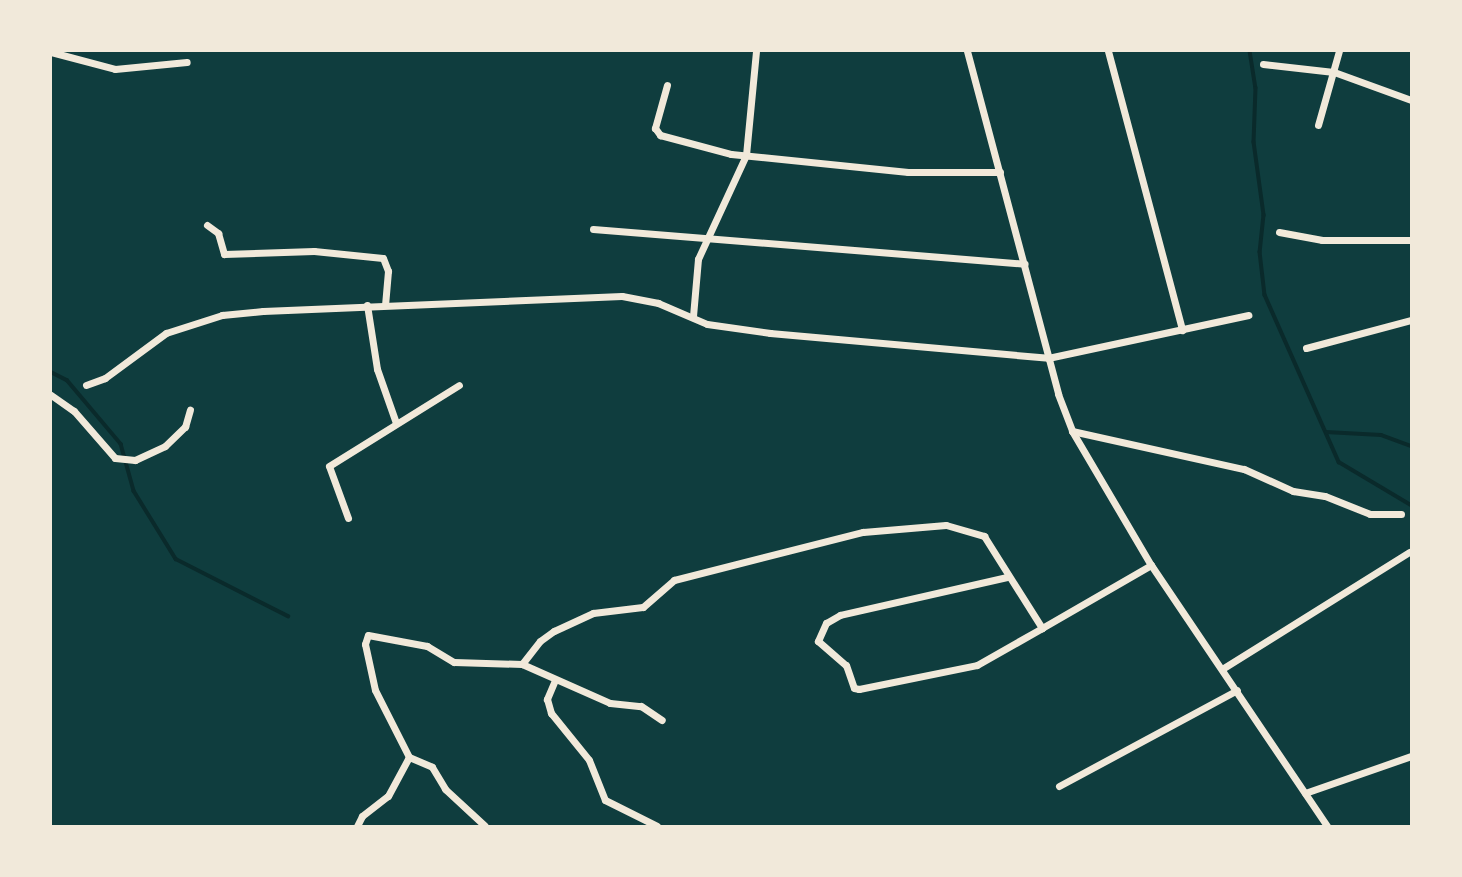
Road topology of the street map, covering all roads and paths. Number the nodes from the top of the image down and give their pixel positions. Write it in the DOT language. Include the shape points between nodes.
graph roads {
  1 [pos="756,51"];
  2 [pos="967,51"];
  3 [pos="1108,51"];
  4 [pos="1339,51"];
  5 [pos="51,52"];
  6 [pos="187,62"];
  7 [pos="1263,64"];
  8 [pos="1334,72"];
  9 [pos="667,85"];
  10 [pos="1411,100"];
  11 [pos="1318,125"];
  12 [pos="746,155"];
  13 [pos="1000,172"];
  14 [pos="207,225"];
  15 [pos="593,229"];
  16 [pos="1279,232"];
  17 [pos="706,239"];
  18 [pos="1411,240"];
  19 [pos="1025,264"];
  20 [pos="385,304"];
  21 [pos="367,306"];
  22 [pos="1248,315"];
  23 [pos="693,316"];
  24 [pos="1411,320"];
  25 [pos="1182,330"];
  26 [pos="1306,348"];
  27 [pos="1048,358"];
  28 [pos="86,385"];
  29 [pos="459,385"];
  30 [pos="51,395"];
  31 [pos="190,410"];
  32 [pos="396,423"];
  33 [pos="1072,431"];
  34 [pos="1401,514"];
  35 [pos="348,519"];
  36 [pos="1409,552"];
  37 [pos="1151,565"];
  38 [pos="1007,577"];
  39 [pos="1042,628"];
  40 [pos="522,664"];
  41 [pos="1222,669"];
  42 [pos="555,680"];
  43 [pos="1237,690"];
  44 [pos="662,720"];
  45 [pos="1411,756"];
  46 [pos="409,757"];
  47 [pos="1059,786"];
  48 [pos="1306,793"];
  49 [pos="357,826"];
  50 [pos="485,826"];
  51 [pos="657,826"];
  52 [pos="1327,826"];
  1 -- 12 [label="street"];
  2 -- 13 [label="street"];
  3 -- 25 [label="street"];
  4 -- 8 [label="street"];
  5 -- 6 [label="street" via="115,69"];
  7 -- 8 [label="street"];
  8 -- 10 [label="street"];
  8 -- 11 [label="street"];
  9 -- 12 [label="street" via="657,134"];
  12 -- 13 [label="street" via="908,172"];
  12 -- 17 [label="street"];
  13 -- 19 [label="street"];
  14 -- 20 [label="street" via="218,233 224,254 275,250 383,258 388,271"];
  15 -- 17 [label="street"];
  16 -- 18 [label="street" via="1322,240"];
  17 -- 19 [label="street"];
  17 -- 23 [label="street" via="696,270"];
  19 -- 27 [label="street"];
  20 -- 21 [label="street"];
  20 -- 23 [label="street" via="587,294 658,303"];
  21 -- 28 [label="street" via="205,319 154,338 106,378"];
  21 -- 32 [label="street" via="377,369"];
  22 -- 25 [label="street"];
  23 -- 27 [label="street" via="707,324 770,333"];
  24 -- 26 [label="street"];
  25 -- 27 [label="street"];
  27 -- 33 [label="street"];
  29 -- 32 [label="street"];
  30 -- 31 [label="street" via="74,411 115,458 135,460 176,438"];
  32 -- 35 [label="street" via="329,466"];
  33 -- 34 [label="street" via="1244,469 1293,491 1325,496 1370,514"];
  33 -- 37 [label="street"];
  36 -- 41 [label="street"];
  37 -- 39 [label="street"];
  37 -- 41 [label="street"];
  38 -- 39 [label="street"];
  38 -- 39 [label="street" via="840,615 827,622 818,641 846,665 854,688 859,689 978,665"];
  38 -- 40 [label="street" via="995,548 972,530 946,525 863,531 674,580 643,607 593,613 554,631"];
  40 -- 42 [label="street"];
  40 -- 46 [label="street" via="454,662 427,646 368,635 365,644 375,690"];
  41 -- 43 [label="street"];
  42 -- 44 [label="street" via="610,703 641,706"];
  42 -- 51 [label="street" via="547,699 551,713 589,760 605,800"];
  43 -- 47 [label="street"];
  43 -- 48 [label="street"];
  45 -- 48 [label="street"];
  46 -- 49 [label="street" via="388,796 362,816"];
  46 -- 50 [label="street" via="432,767 445,789"];
  48 -- 52 [label="street"];
}
